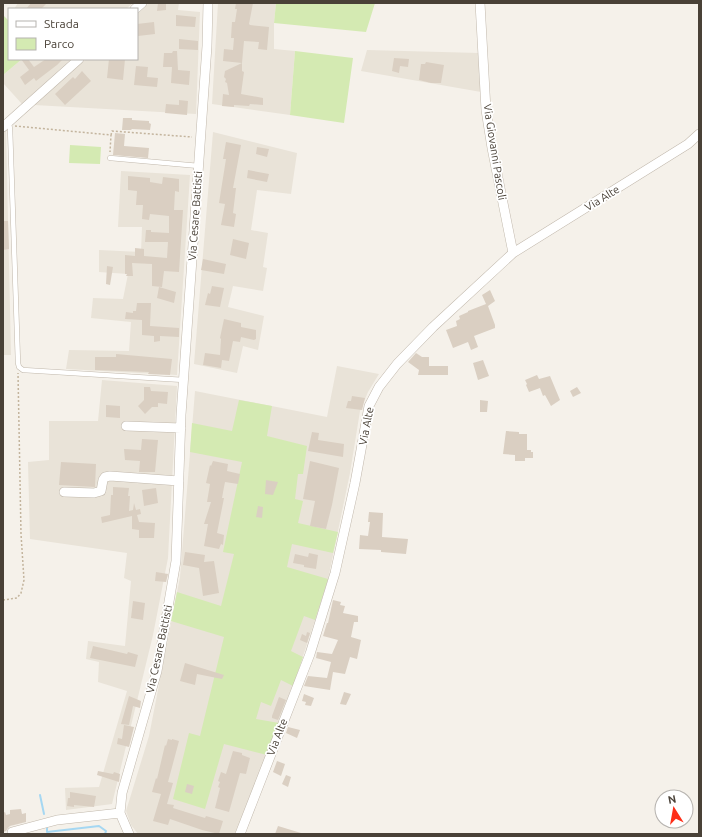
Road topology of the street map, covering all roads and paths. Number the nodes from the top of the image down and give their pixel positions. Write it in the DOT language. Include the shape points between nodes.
graph roads {
  1 [pos="208,3"];
  2 [pos="480,3"];
  3 [pos="78,60"];
  4 [pos="6,125"];
  5 [pos="111,134"];
  6 [pos="699,134"];
  7 [pos="201,137"];
  8 [pos="110,158"];
  9 [pos="199,166"];
  10 [pos="513,253"];
  11 [pos="20,368"];
  12 [pos="184,380"];
  13 [pos="126,426"];
  14 [pos="181,428"];
  15 [pos="179,481"];
  16 [pos="64,492"];
  17 [pos="3,600"];
  18 [pos="120,813"];
  19 [pos="12,832"];
  20 [pos="129,834"];
  21 [pos="240,834"];
  1 -- 7 [label="street, Via Cesare Battisti"];
  2 -- 10 [label="street, Via Giovanni Pascoli" via="486,110"];
  3 -- 4 [label="street"];
  4 -- 5 [label="path"];
  4 -- 11 [label="lane" via="10,128"];
  5 -- 7 [label="path" via="112,131"];
  5 -- 8 [label="path"];
  6 -- 10 [label="street, Via Alte" via="688,144"];
  7 -- 9 [label="street, Via Cesare Battisti"];
  8 -- 9 [label="lane"];
  9 -- 12 [label="street, Via Cesare Battisti"];
  10 -- 21 [label="street, Via Alte" via="397,364 379,387 369,406 335,574 310,654"];
  11 -- 12 [label="lane"];
  11 -- 17 [label="path" via="18,373 21,534 24,580 17,598"];
  12 -- 14 [label="street, Via Cesare Battisti"];
  13 -- 14 [label="street"];
  14 -- 15 [label="street, Via Cesare Battisti"];
  15 -- 16 [label="street" via="110,476 103,480 101,491"];
  15 -- 18 [label="street, Via Cesare Battisti" via="176,561 158,663 122,793"];
  18 -- 19 [label="street" via="57,820"];
  18 -- 20 [label="street, Via Cesare Battisti"];
}
